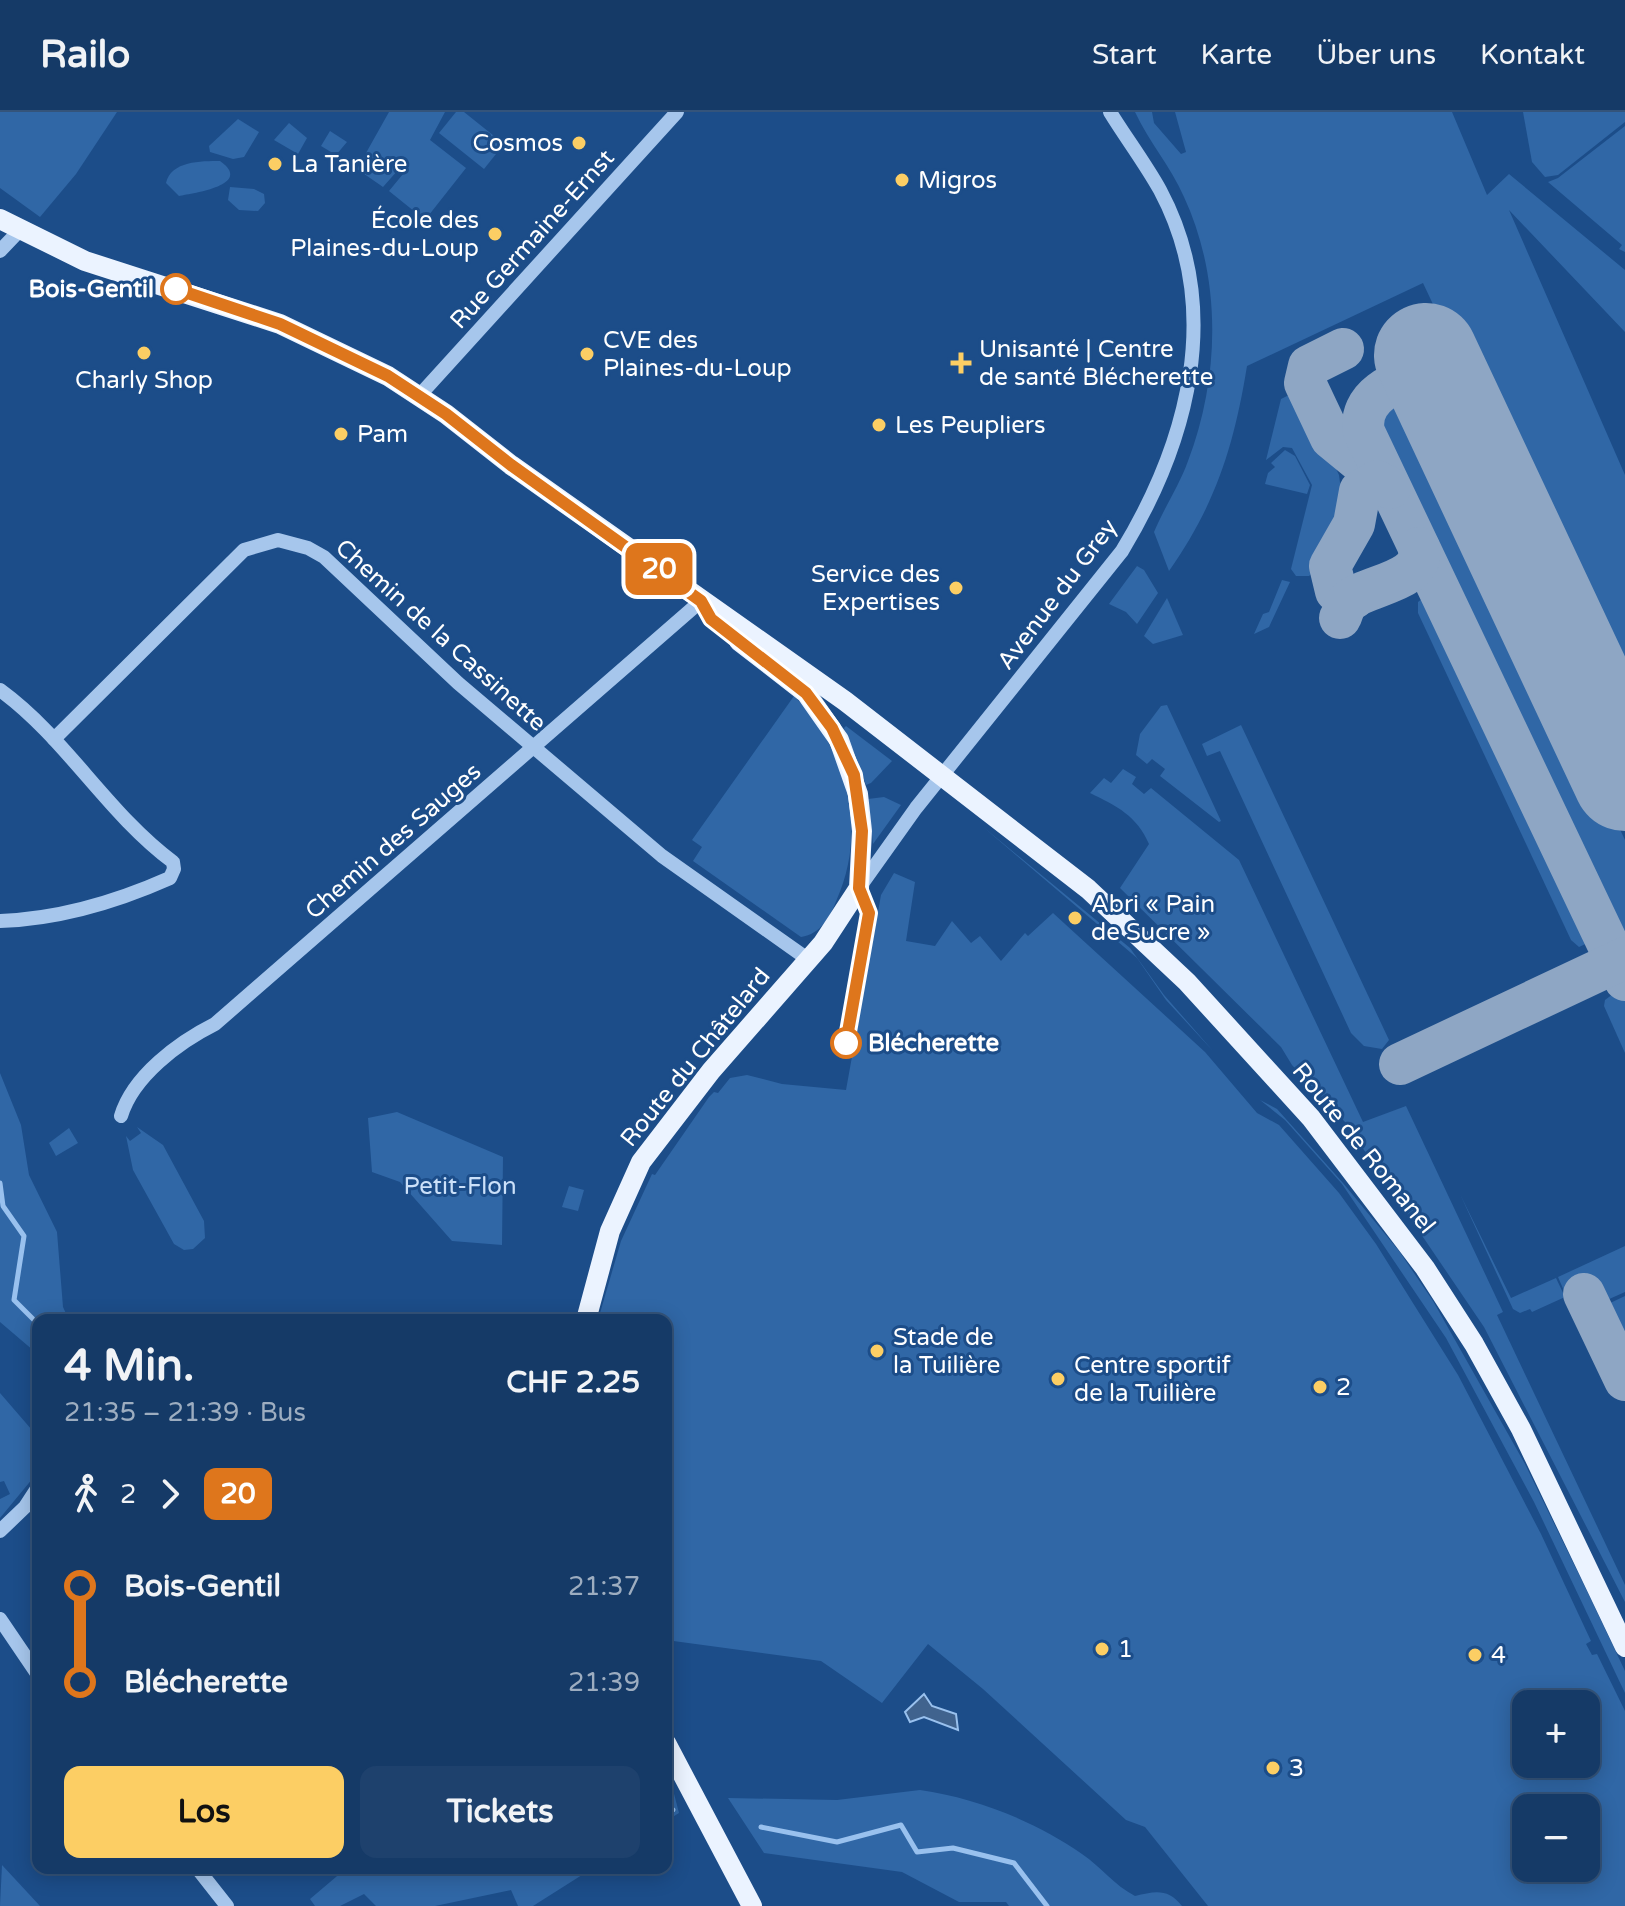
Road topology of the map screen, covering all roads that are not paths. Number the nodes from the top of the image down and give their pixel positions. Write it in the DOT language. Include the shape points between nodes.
graph roads {
  1 [pos="677,112"];
  2 [pos="1110,112"];
  3 [pos="0,219"];
  4 [pos="20,230"];
  5 [pos="0,251"];
  6 [pos="419,396"];
  7 [pos="701,601"];
  8 [pos="0,690"];
  9 [pos="54,739"];
  10 [pos="534,748"];
  11 [pos="944,774"];
  12 [pos="859,888"];
  13 [pos="0,921"];
  14 [pos="809,960"];
  15 [pos="121,1116"];
  16 [pos="588,1314"];
  17 [pos="32,1496"];
  18 [pos="0,1531"];
  19 [pos="0,1619"];
  20 [pos="1625,1647"];
  21 [pos="32,1666"];
  22 [pos="672,1755"];
  23 [pos="202,1874"];
  24 [pos="747,1904"];
  25 [pos="227,1906"];
  1 -- 6 [label="street, Rue Germaine-Ernst"];
  2 -- 11 [label="street, Avenue du Grey" via="1160,190 1184,260 1192,338 1184,411 1162,479 1122,551"];
  3 -- 4 [label="main road"];
  4 -- 5 [label="street"];
  4 -- 6 [label="main road" via="85,261 280,324"];
  6 -- 7 [label="main road"];
  7 -- 10 [label="street, Chemin des Sauges"];
  7 -- 11 [label="main road, Route de Romanel"];
  7 -- 12 [label="main road" via="711,619 806,693 839,740 858,794"];
  8 -- 9 [label="street"];
  9 -- 10 [label="street, Chemin de la Cassinette" via="244,550 278,540 324,557"];
  9 -- 13 [label="street" via="138,836 173,862 174,869 170,878 102,904"];
  10 -- 14 [label="street, Chemin de la Cassinette" via="662,856"];
  10 -- 15 [label="street, Chemin des Sauges" via="215,1024 197,1032 131,1089"];
  11 -- 12 [label="street, Avenue du Grey"];
  11 -- 20 [label="main road, Route de Romanel" via="1152,946 1303,1108 1373,1194 1474,1344"];
  12 -- 14 [label="main road, Route du Châtelard"];
  14 -- 16 [label="main road, Route du Châtelard" via="711,1071 641,1162 610,1231"];
  17 -- 18 [label="street"];
  19 -- 21 [label="street"];
  22 -- 24 [label="main road"];
  23 -- 25 [label="street"];
}
